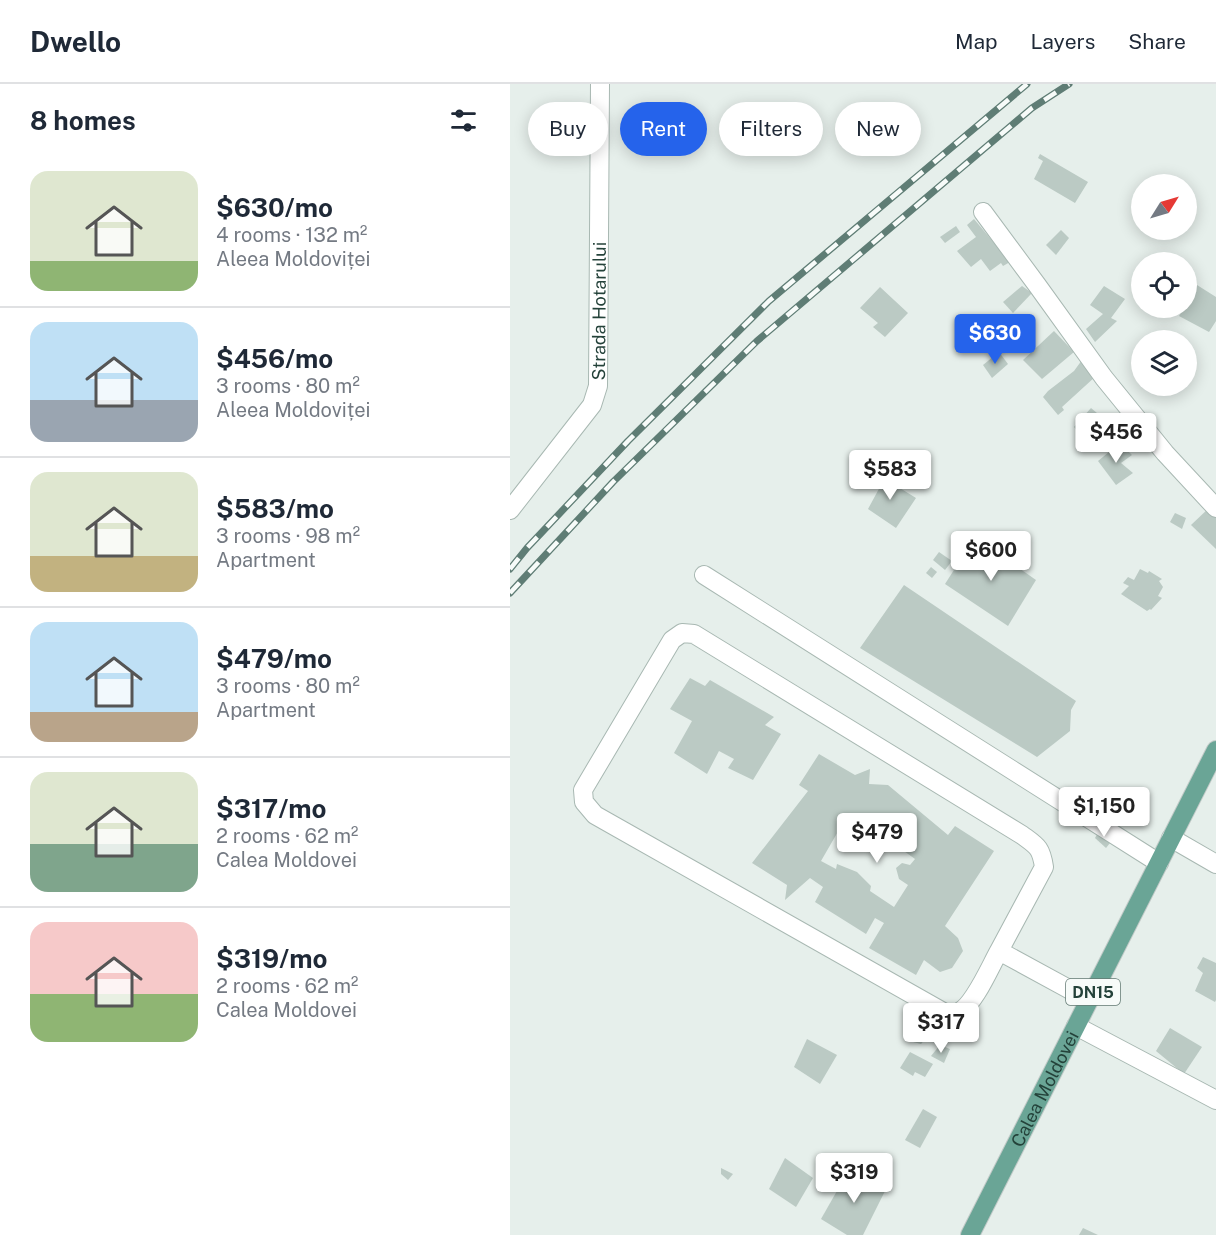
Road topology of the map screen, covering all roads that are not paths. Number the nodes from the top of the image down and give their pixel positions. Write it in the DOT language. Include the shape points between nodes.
graph roads {
  1 [pos="600,84"];
  2 [pos="982,212"];
  3 [pos="1216,508"];
  4 [pos="510,510"];
  5 [pos="704,575"];
  6 [pos="1216,750"];
  7 [pos="1171,838"];
  8 [pos="1159,862"];
  9 [pos="1216,864"];
  10 [pos="999,951"];
  11 [pos="1089,1000"];
  12 [pos="1076,1026"];
  13 [pos="1216,1100"];
  14 [pos="971,1235"];
  1 -- 4 [label="street, Strada Hotarului" via="598,386 592,405"];
  2 -- 3 [label="street" via="1104,378"];
  5 -- 8 [label="street"];
  6 -- 7 [label="main road, Calea Moldovei / DN15"];
  7 -- 8 [label="main road, Calea Moldovei / DN15"];
  7 -- 9 [label="street"];
  8 -- 11 [label="main road, Calea Moldovei / DN15"];
  10 -- 10 [label="street" via="1044,867 1038,847 694,633 682,633 672,640 583,790 584,802 595,815 945,1013 960,1012 970,1003"];
  10 -- 11 [label="street"];
  11 -- 12 [label="main road, Calea Moldovei / DN15"];
  12 -- 13 [label="street"];
  12 -- 14 [label="main road, Calea Moldovei / DN15"];
}
